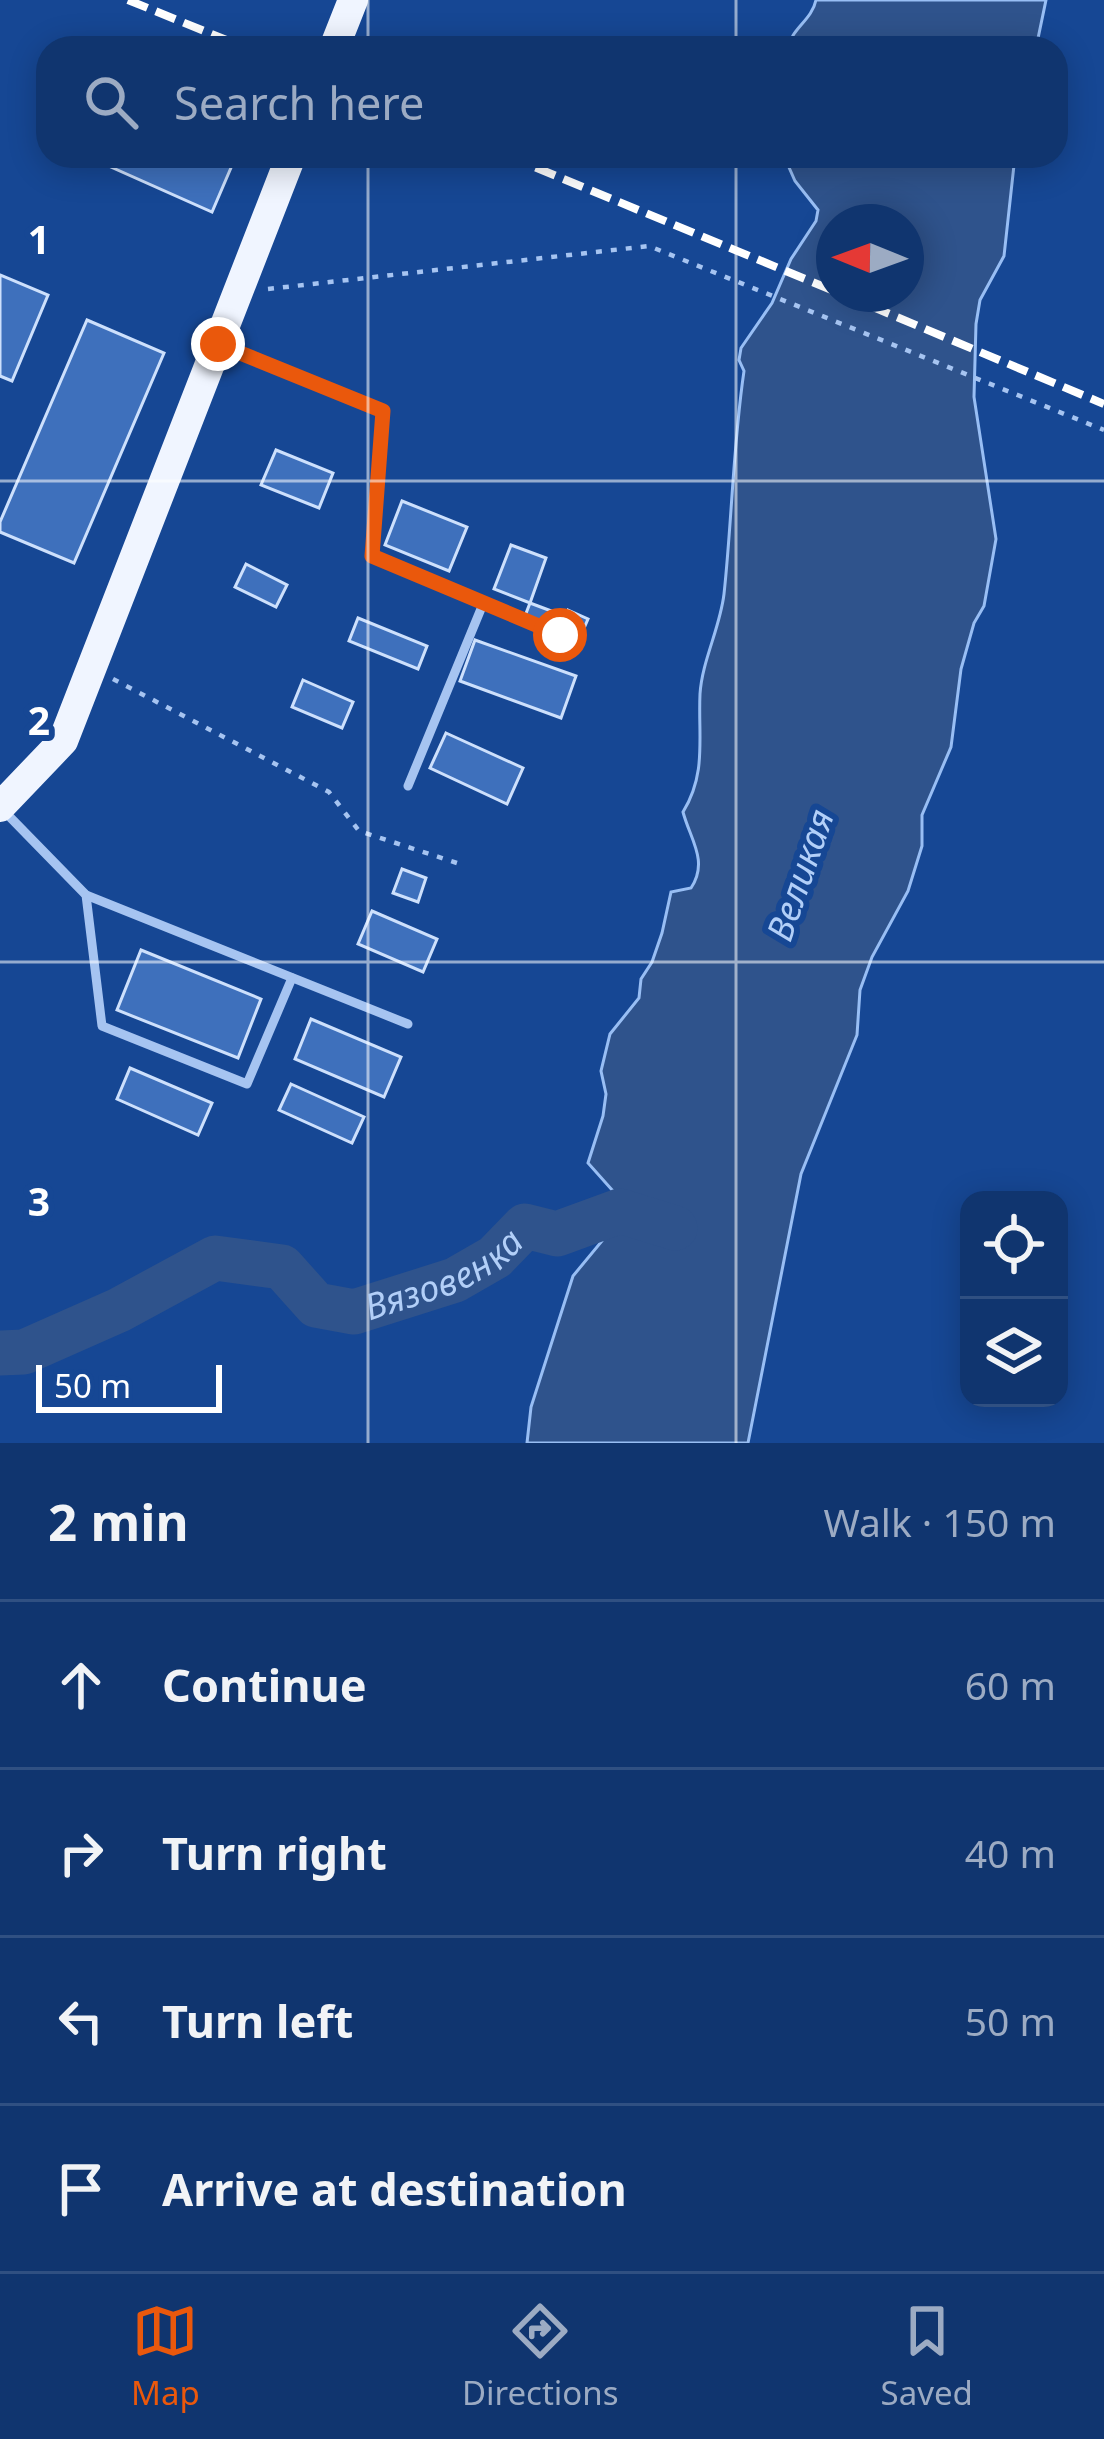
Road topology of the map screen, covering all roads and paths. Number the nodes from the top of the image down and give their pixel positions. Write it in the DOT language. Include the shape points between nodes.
graph roads {
  1 [pos="352,4"];
  2 [pos="339,36"];
  3 [pos="286,168"];
  4 [pos="238,292"];
  5 [pos="218,344"];
  6 [pos="1104,430"];
  7 [pos="483,604"];
  8 [pos="560,635"];
  9 [pos="92,667"];
  10 [pos="408,786"];
  11 [pos="0,807"];
  12 [pos="460,863"];
  13 [pos="86,895"];
  14 [pos="292,978"];
  15 [pos="408,1024"];
  1 -- 2 [label="main road"];
  3 -- 4 [label="main road"];
  4 -- 5 [label="main road"];
  4 -- 6 [label="path" via="649,246"];
  5 -- 7 [label="lane" via="383,411 372,556"];
  5 -- 9 [label="main road"];
  7 -- 8 [label="lane"];
  7 -- 10 [label="lane"];
  9 -- 11 [label="main road" via="63,740"];
  9 -- 12 [label="path" via="329,792 358,831"];
  11 -- 13 [label="lane"];
  13 -- 14 [label="lane"];
  13 -- 14 [label="lane" via="102,1026 247,1084"];
  14 -- 15 [label="lane"];
}
